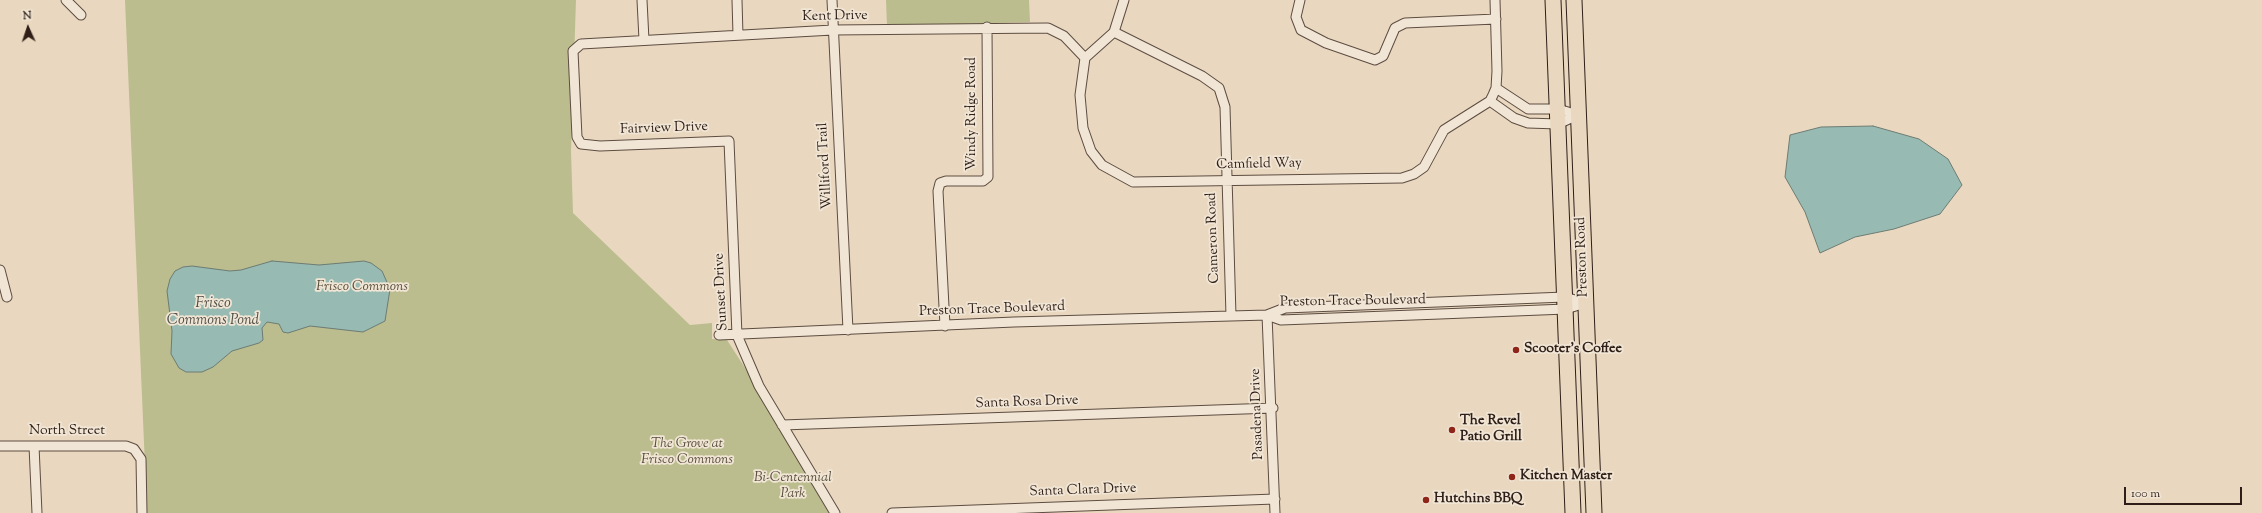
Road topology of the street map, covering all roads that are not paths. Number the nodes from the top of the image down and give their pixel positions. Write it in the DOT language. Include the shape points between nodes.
graph roads {
  1 [pos="66,0"];
  2 [pos="642,0"];
  3 [pos="737,0"];
  4 [pos="832,0"];
  5 [pos="1124,0"];
  6 [pos="1300,0"];
  7 [pos="1495,0"];
  8 [pos="1553,0"];
  9 [pos="1574,0"];
  10 [pos="82,16"];
  11 [pos="1496,19"];
  12 [pos="988,27"];
  13 [pos="833,30"];
  14 [pos="1114,32"];
  15 [pos="738,35"];
  16 [pos="644,40"];
  17 [pos="576,47"];
  18 [pos="1085,58"];
  19 [pos="1496,88"];
  20 [pos="1490,101"];
  21 [pos="1578,115"];
  22 [pos="1558,116"];
  23 [pos="729,141"];
  24 [pos="1226,179"];
  25 [pos="0,270"];
  26 [pos="7,296"];
  27 [pos="1440,303"];
  28 [pos="1565,303"];
  29 [pos="1585,303"];
  30 [pos="1440,314"];
  31 [pos="1267,315"];
  32 [pos="1231,316"];
  33 [pos="945,326"];
  34 [pos="848,330"];
  35 [pos="719,335"];
  36 [pos="737,335"];
  37 [pos="1272,408"];
  38 [pos="782,425"];
  39 [pos="0,446"];
  40 [pos="34,446"];
  41 [pos="1593,476"];
  42 [pos="1572,477"];
  43 [pos="1275,499"];
  44 [pos="37,513"];
  45 [pos="142,513"];
  46 [pos="835,513"];
  47 [pos="892,513"];
  48 [pos="1275,513"];
  49 [pos="1573,513"];
  50 [pos="1594,513"];
  1 -- 10 [label="street"];
  2 -- 16 [label="street"];
  3 -- 15 [label="street"];
  4 -- 13 [label="street, Williford Trail"];
  5 -- 14 [label="street"];
  6 -- 11 [label="street" via="1296,17 1301,30 1326,43 1375,60 1383,56 1395,28 1405,23"];
  7 -- 11 [label="street"];
  8 -- 22 [label="main road, Preston Road"];
  9 -- 21 [label="main road, Preston Road"];
  11 -- 19 [label="street"];
  12 -- 13 [label="street, Kent Drive"];
  12 -- 18 [label="street, Kent Drive" via="1048,28 1064,36"];
  12 -- 33 [label="street, Windy Ridge Road" via="988,177 983,181 946,181 940,183 938,191"];
  13 -- 15 [label="street, Kent Drive"];
  13 -- 34 [label="street, Williford Trail"];
  14 -- 18 [label="street"];
  14 -- 24 [label="street, Cameron Road" via="1202,76 1219,88 1225,108"];
  15 -- 16 [label="street, Kent Drive"];
  16 -- 17 [label="street, Kent Drive" via="581,44"];
  17 -- 23 [label="street, Fairview Drive" via="573,51 576,137 586,146"];
  18 -- 24 [label="street, Camfield Way" via="1080,95 1083,128 1091,151 1102,165 1133,182"];
  19 -- 20 [label="street"];
  19 -- 22 [label="street" via="1528,108"];
  20 -- 22 [label="street" via="1520,121 1535,124"];
  20 -- 24 [label="street, Camfield Way" via="1444,130 1424,167 1402,178"];
  21 -- 22 [label="street"];
  21 -- 22 [label="street"];
  21 -- 29 [label="main road, Preston Road"];
  22 -- 28 [label="main road, Preston Road"];
  23 -- 36 [label="street, Sunset Drive"];
  24 -- 32 [label="street, Cameron Road"];
  25 -- 26 [label="street"];
  27 -- 28 [label="street, Preston Trace Boulevard"];
  27 -- 30 [label="street, Preston Trace Boulevard"];
  27 -- 31 [label="street, Preston Trace Boulevard" via="1285,308"];
  28 -- 29 [label="street, Preston Trace Boulevard"];
  28 -- 30 [label="street, Preston Trace Boulevard"];
  28 -- 42 [label="main road, Preston Road"];
  29 -- 41 [label="main road, Preston Road"];
  30 -- 31 [label="street, Preston Trace Boulevard" via="1281,320"];
  31 -- 32 [label="street, Preston Trace Boulevard"];
  31 -- 37 [label="street, Pasadena Drive"];
  32 -- 33 [label="street, Preston Trace Boulevard"];
  33 -- 34 [label="street, Preston Trace Boulevard"];
  34 -- 36 [label="street, Preston Trace Boulevard" via="793,330"];
  35 -- 36 [label="street, Preston Trace Boulevard"];
  36 -- 38 [label="street, Sunset Drive" via="758,386"];
  37 -- 38 [label="street, Santa Rosa Drive"];
  37 -- 43 [label="street, Pasadena Drive"];
  38 -- 46 [label="street, Sunset Drive"];
  39 -- 40 [label="street, North Street"];
  40 -- 44 [label="street"];
  40 -- 45 [label="street, North Street" via="122,446 134,450 140,460"];
  41 -- 42 [label="main road"];
  41 -- 50 [label="main road, Preston Road"];
  42 -- 49 [label="main road, Preston Road"];
  43 -- 47 [label="street, Santa Clara Drive"];
  43 -- 48 [label="street, Pasadena Drive"];
}
